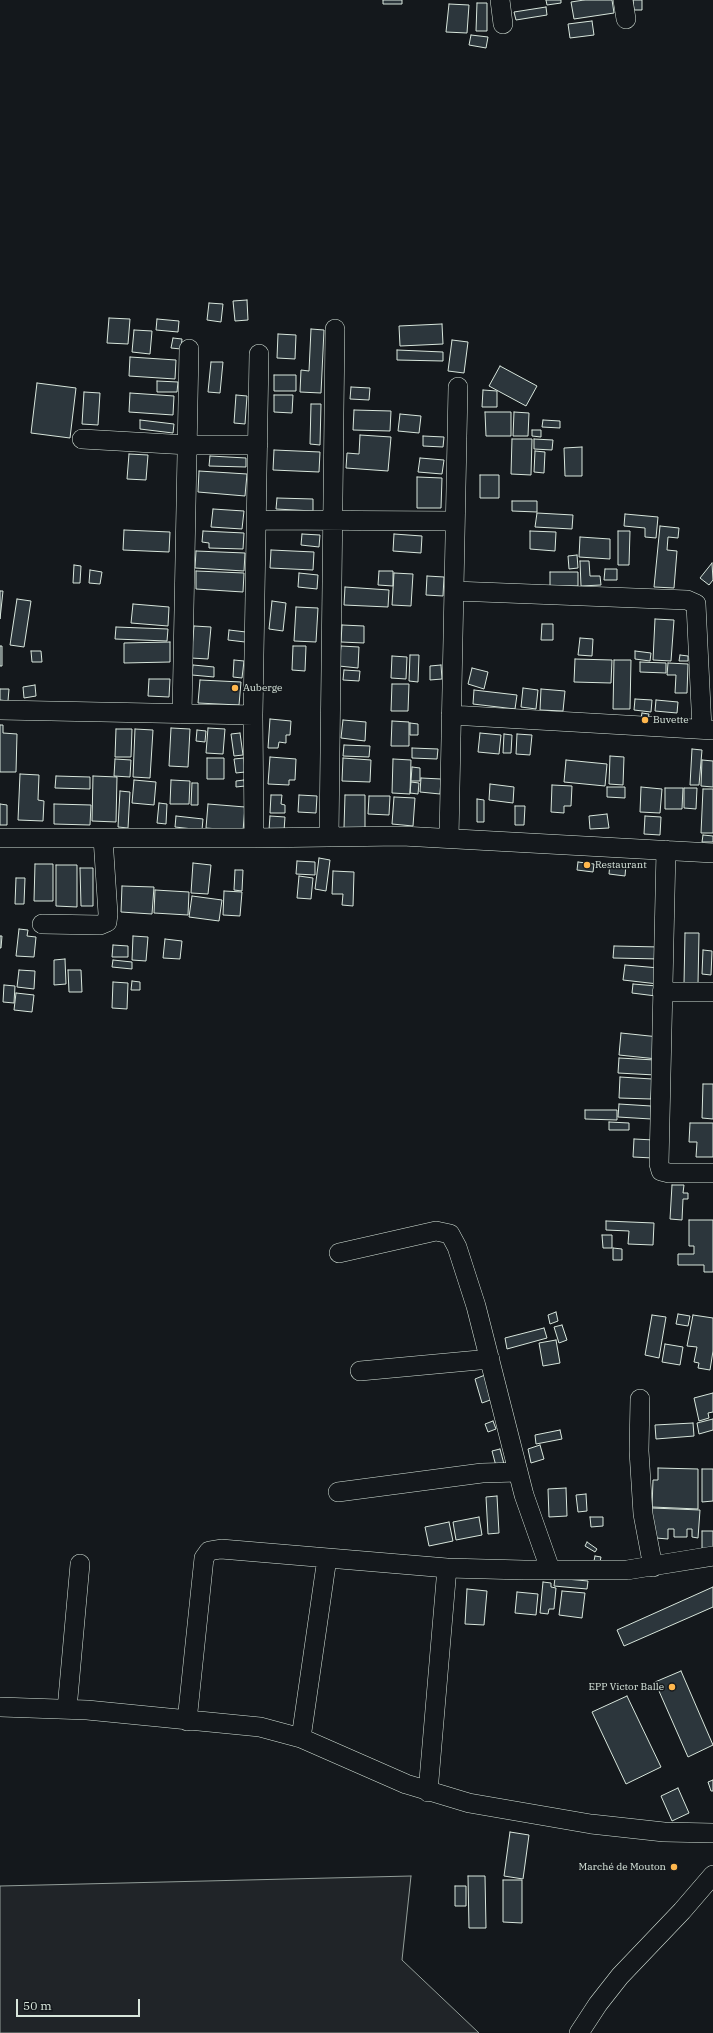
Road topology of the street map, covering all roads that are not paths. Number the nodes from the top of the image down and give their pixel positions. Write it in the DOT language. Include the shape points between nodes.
graph roads {
  1 [pos="500,0"];
  2 [pos="623,0"];
  3 [pos="626,19"];
  4 [pos="504,24"];
  5 [pos="336,329"];
  6 [pos="189,349"];
  7 [pos="259,354"];
  8 [pos="458,387"];
  9 [pos="82,439"];
  10 [pos="188,445"];
  11 [pos="258,445"];
  12 [pos="257,520"];
  13 [pos="332,520"];
  14 [pos="455,521"];
  15 [pos="454,591"];
  16 [pos="0,710"];
  17 [pos="182,714"];
  18 [pos="253,715"];
  19 [pos="451,715"];
  20 [pos="707,729"];
  21 [pos="329,837"];
  22 [pos="0,838"];
  23 [pos="103,838"];
  24 [pos="254,838"];
  25 [pos="449,838"];
  26 [pos="666,850"];
  27 [pos="713,853"];
  28 [pos="42,924"];
  29 [pos="662,992"];
  30 [pos="713,992"];
  31 [pos="713,1173"];
  32 [pos="339,1253"];
  33 [pos="490,1359"];
  34 [pos="360,1371"];
  35 [pos="640,1400"];
  36 [pos="518,1472"];
  37 [pos="338,1492"];
  38 [pos="713,1556"];
  39 [pos="327,1558"];
  40 [pos="80,1564"];
  41 [pos="652,1567"];
  42 [pos="448,1568"];
  43 [pos="550,1569"];
  44 [pos="0,1707"];
  45 [pos="67,1709"];
  46 [pos="187,1721"];
  47 [pos="300,1738"];
  48 [pos="428,1792"];
  49 [pos="713,1833"];
  50 [pos="713,1875"];
  51 [pos="579,2033"];
  1 -- 4 [label="street"];
  2 -- 3 [label="street"];
  5 -- 13 [label="street"];
  6 -- 10 [label="street"];
  7 -- 11 [label="street"];
  8 -- 14 [label="street"];
  9 -- 10 [label="street"];
  10 -- 11 [label="street"];
  10 -- 17 [label="street"];
  11 -- 12 [label="street"];
  12 -- 13 [label="street"];
  12 -- 18 [label="street"];
  13 -- 14 [label="street"];
  13 -- 21 [label="street"];
  14 -- 15 [label="street"];
  15 -- 19 [label="street"];
  15 -- 20 [label="street" via="687,600 696,604"];
  16 -- 17 [label="street"];
  17 -- 18 [label="street"];
  18 -- 24 [label="street"];
  19 -- 20 [label="street"];
  19 -- 25 [label="street"];
  21 -- 24 [label="street"];
  21 -- 25 [label="street"];
  22 -- 23 [label="street"];
  23 -- 24 [label="street"];
  23 -- 28 [label="street" via="107,922 100,925"];
  25 -- 26 [label="street"];
  26 -- 27 [label="street"];
  26 -- 29 [label="street"];
  29 -- 30 [label="street"];
  29 -- 31 [label="street" via="659,1164 661,1171 669,1173"];
  32 -- 33 [label="street" via="436,1232 450,1234 462,1262"];
  33 -- 34 [label="street"];
  33 -- 36 [label="street"];
  35 -- 41 [label="street" via="639,1451 643,1514"];
  36 -- 37 [label="street" via="456,1476"];
  36 -- 43 [label="street"];
  38 -- 41 [label="street"];
  39 -- 42 [label="street"];
  39 -- 46 [label="street" via="221,1549 209,1551 204,1558"];
  39 -- 47 [label="street"];
  40 -- 45 [label="street"];
  41 -- 43 [label="street" via="627,1570"];
  42 -- 43 [label="street"];
  42 -- 48 [label="street"];
  44 -- 45 [label="street"];
  45 -- 46 [label="street"];
  46 -- 47 [label="street" via="260,1727"];
  47 -- 48 [label="street"];
  48 -- 49 [label="street" via="469,1803 591,1824 664,1832"];
  50 -- 51 [label="street" via="620,1976"];
}
